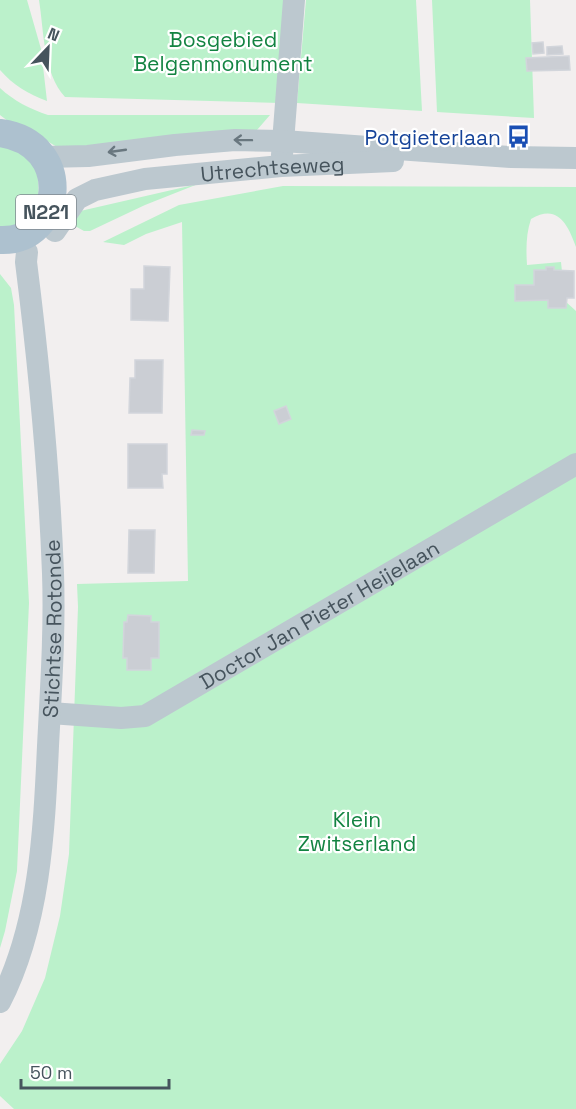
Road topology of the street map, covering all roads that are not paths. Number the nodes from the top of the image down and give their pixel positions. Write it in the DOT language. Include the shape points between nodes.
graph roads {
  1 [pos="294,0"];
  2 [pos="0,133"];
  3 [pos="283,141"];
  4 [pos="44,157"];
  5 [pos="511,157"];
  6 [pos="576,158"];
  7 [pos="282,166"];
  8 [pos="0,240"];
  9 [pos="28,243"];
  10 [pos="576,464"];
  11 [pos="50,713"];
  12 [pos="0,1002"];
  1 -- 3 [label="street"];
  2 -- 4 [label="main road" via="25,140"];
  3 -- 4 [label="street, Utrechtseweg, one-way" via="235,140"];
  3 -- 5 [label="street, Utrechtseweg"];
  3 -- 7 [label="street"];
  4 -- 9 [label="main road, N221" via="53,190 50,205"];
  5 -- 6 [label="street, Utrechtseweg"];
  5 -- 7 [label="street, Utrechtseweg"];
  7 -- 9 [label="street, Utrechtseweg" via="145,179 95,190 77,199"];
  8 -- 9 [label="main road, N221" via="15,238"];
  9 -- 11 [label="street, Stichtse Rotonde" via="26,262 45,429 53,574"];
  10 -- 11 [label="street, Doctor Jan Pieter Heijelaan" via="145,716"];
  11 -- 12 [label="street, Stichtse Rotonde" via="44,812 32,906"];
}
